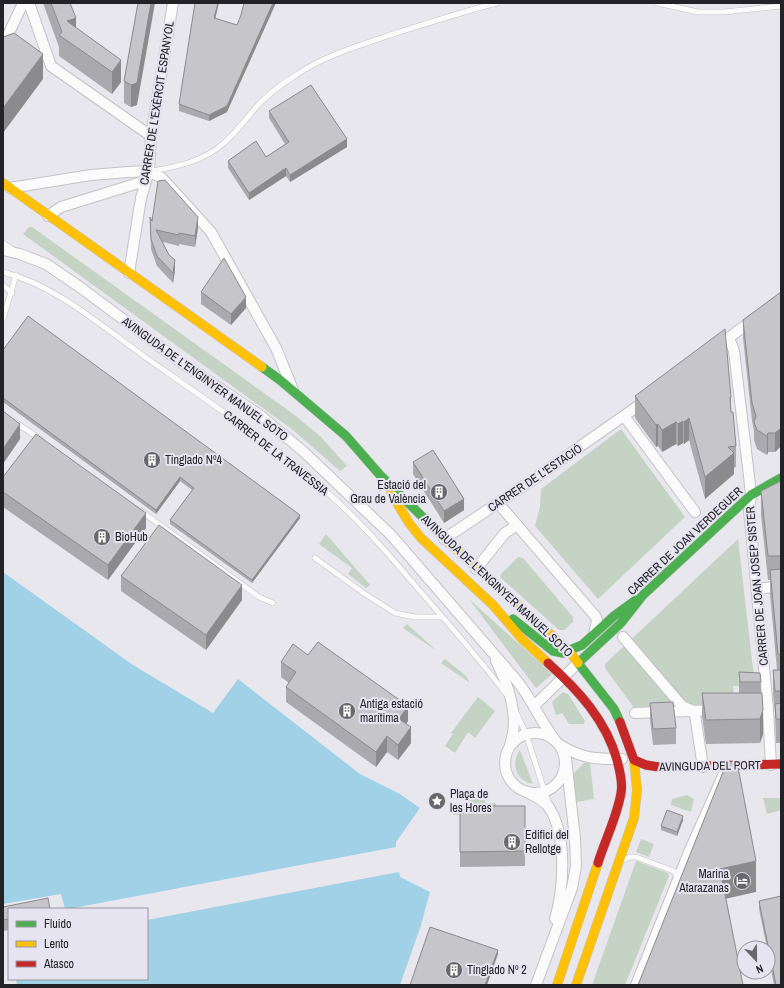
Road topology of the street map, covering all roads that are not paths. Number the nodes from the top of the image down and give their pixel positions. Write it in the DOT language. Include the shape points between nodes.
graph roads {
  1 [pos="23,3"];
  2 [pos="29,3"];
  3 [pos="173,3"];
  4 [pos="497,3"];
  5 [pos="657,3"];
  6 [pos="781,6"];
  7 [pos="8,37"];
  8 [pos="38,57"];
  9 [pos="50,66"];
  10 [pos="151,136"];
  11 [pos="149,171"];
  12 [pos="145,181"];
  13 [pos="5,187"];
  14 [pos="48,216"];
  15 [pos="3,244"];
  16 [pos="3,250"];
  17 [pos="20,254"];
  18 [pos="3,272"];
  19 [pos="129,274"];
  20 [pos="16,275"];
  21 [pos="3,285"];
  22 [pos="12,293"];
  23 [pos="764,312"];
  24 [pos="3,319"];
  25 [pos="729,338"];
  26 [pos="715,348"];
  27 [pos="294,392"];
  28 [pos="655,394"];
  29 [pos="10,417"];
  30 [pos="626,419"];
  31 [pos="48,445"];
  32 [pos="380,475"];
  33 [pos="781,478"];
  34 [pos="751,495"];
  35 [pos="498,503"];
  36 [pos="132,506"];
  37 [pos="695,512"];
  38 [pos="517,525"];
  39 [pos="444,539"];
  40 [pos="315,558"];
  41 [pos="476,569"];
  42 [pos="781,586"];
  43 [pos="757,589"];
  44 [pos="642,595"];
  45 [pos="273,603"];
  46 [pos="493,605"];
  47 [pos="442,617"];
  48 [pos="594,634"];
  49 [pos="623,637"];
  50 [pos="484,642"];
  51 [pos="569,651"];
  52 [pos="578,663"];
  53 [pos="564,676"];
  54 [pos="510,699"];
  55 [pos="534,706"];
  56 [pos="691,710"];
  57 [pos="729,710"];
  58 [pos="635,713"];
  59 [pos="781,720"];
  60 [pos="769,721"];
  61 [pos="526,734"];
  62 [pos="558,742"];
  63 [pos="509,747"];
  64 [pos="566,759"];
  65 [pos="616,759"];
  66 [pos="776,764"];
  67 [pos="635,766"];
  68 [pos="703,766"];
  69 [pos="728,766"];
  70 [pos="622,788"];
  71 [pos="525,791"];
  72 [pos="545,791"];
  73 [pos="550,809"];
  74 [pos="620,862"];
  75 [pos="677,881"];
  76 [pos="540,975"];
  77 [pos="536,985"];
  78 [pos="557,985"];
  79 [pos="576,985"];
  80 [pos="636,985"];
  1 -- 7 [label="street"];
  2 -- 9 [label="street"];
  3 -- 10 [label="street, CARRER DE L'EXÈRCIT ESPANYOL"];
  4 -- 11 [label="lane" via="443,18 317,62 259,104 224,143 210,153 179,166"];
  5 -- 6 [label="lane" via="698,12"];
  8 -- 9 [label="street"];
  9 -- 10 [label="street"];
  10 -- 11 [label="street, CARRER DE L'EXÈRCIT ESPANYOL"];
  11 -- 12 [label="street, CARRER DE L'EXÈRCIT ESPANYOL"];
  11 -- 13 [label="street" via="91,175"];
  11 -- 27 [label="street" via="162,178 211,232 276,348"];
  12 -- 14 [label="street" via="61,207"];
  12 -- 19 [label="street, CARRER DE L'EXÈRCIT ESPANYOL"];
  13 -- 14 [label="main road, AVINGUDA DE L'ENGINYER MANUEL SOTO"];
  14 -- 19 [label="main road, AVINGUDA DE L'ENGINYER MANUEL SOTO"];
  15 -- 17 [label="lane"];
  16 -- 17 [label="street, AVINGUDA DE L'ENGINYER MANUEL SOTO"];
  17 -- 50 [label="street, AVINGUDA DE L'ENGINYER MANUEL SOTO" via="46,264 78,285 182,363 261,416 304,452 391,534"];
  18 -- 20 [label="lane, CARRER DE LA TRAVESSIA"];
  19 -- 27 [label="main road, AVINGUDA DE L'ENGINYER MANUEL SOTO"];
  20 -- 22 [label="lane"];
  20 -- 47 [label="lane, CARRER DE LA TRAVESSIA" via="48,289 87,314 295,465 369,534"];
  21 -- 22 [label="lane"];
  22 -- 24 [label="lane"];
  23 -- 25 [label="street"];
  25 -- 26 [label="street"];
  25 -- 34 [label="street, CARRER DE JOAN JOSEP SISTER" via="734,351"];
  27 -- 32 [label="main road, AVINGUDA DE L'ENGINYER MANUEL SOTO" via="346,436"];
  28 -- 30 [label="street, CARRER DE L'ESTACIÓ"];
  29 -- 31 [label="lane"];
  30 -- 35 [label="street, CARRER DE L'ESTACIÓ"];
  30 -- 37 [label="street"];
  32 -- 39 [label="main road, AVINGUDA DE L'ENGINYER MANUEL SOTO"];
  32 -- 46 [label="main road, AVINGUDA DE L'ENGINYER MANUEL SOTO" via="412,526"];
  33 -- 34 [label="main road, CARRER DE JOAN VERDEGUER"];
  34 -- 43 [label="street, CARRER DE JOAN JOSEP SISTER" via="749,510"];
  34 -- 44 [label="main road, CARRER DE JOAN VERDEGUER"];
  35 -- 38 [label="street"];
  35 -- 39 [label="street, CARRER DE L'ESTACIÓ"];
  36 -- 45 [label="lane" via="259,596"];
  38 -- 41 [label="street" via="505,533"];
  38 -- 48 [label="street" via="596,617"];
  39 -- 41 [label="main road, AVINGUDA DE L'ENGINYER MANUEL SOTO"];
  40 -- 47 [label="lane" via="395,613 415,617"];
  41 -- 51 [label="main road, AVINGUDA DE L'ENGINYER MANUEL SOTO"];
  42 -- 43 [label="street"];
  43 -- 60 [label="street, CARRER DE JOAN JOSEP SISTER" via="769,685 764,710"];
  44 -- 48 [label="main road"];
  44 -- 52 [label="main road, CARRER DE JOAN VERDEGUER" via="621,623"];
  46 -- 51 [label="main road" via="553,651"];
  46 -- 53 [label="main road, AVINGUDA DE L'ENGINYER MANUEL SOTO" via="522,639"];
  47 -- 54 [label="lane, CARRER DE LA TRAVESSIA"];
  48 -- 51 [label="main road" via="582,645"];
  49 -- 56 [label="street" via="682,706"];
  50 -- 54 [label="street, AVINGUDA DE L'ENGINYER MANUEL SOTO" via="504,678"];
  50 -- 55 [label="street, AVINGUDA DE L'ENGINYER MANUEL SOTO" via="518,682"];
  51 -- 52 [label="main road, AVINGUDA DE L'ENGINYER MANUEL SOTO"];
  52 -- 53 [label="street, AVINGUDA DE L'ENGINYER MANUEL SOTO"];
  52 -- 67 [label="main road, AVINGUDA DE L'ENGINYER MANUEL SOTO" via="612,705 627,738"];
  53 -- 55 [label="street, AVINGUDA DE L'ENGINYER MANUEL SOTO"];
  53 -- 65 [label="main road, AVINGUDA DE L'ENGINYER MANUEL SOTO" via="601,721"];
  54 -- 61 [label="lane, CARRER DE LA TRAVESSIA"];
  54 -- 63 [label="street, AVINGUDA DE L'ENGINYER MANUEL SOTO" via="515,723"];
  55 -- 62 [label="street, AVINGUDA DE L'ENGINYER MANUEL SOTO"];
  56 -- 57 [label="street"];
  56 -- 58 [label="street"];
  56 -- 68 [label="street" via="695,715"];
  59 -- 60 [label="street"];
  60 -- 66 [label="street, CARRER DE JOAN JOSEP SISTER"];
  61 -- 62 [label="street" via="546,734"];
  61 -- 63 [label="street" via="516,739"];
  61 -- 72 [label="lane, CARRER DE LA TRAVESSIA"];
  62 -- 64 [label="street"];
  62 -- 65 [label="street" via="578,756"];
  63 -- 71 [label="street" via="505,764 507,773 514,784"];
  64 -- 72 [label="street" via="561,779"];
  64 -- 76 [label="street" via="576,866 572,888"];
  65 -- 67 [label="street, AVINGUDA DEL PORT"];
  65 -- 70 [label="main road, AVINGUDA DE L'ENGINYER MANUEL SOTO"];
  66 -- 69 [label="main road, AVINGUDA DEL PORT"];
  67 -- 68 [label="main road, AVINGUDA DEL PORT"];
  67 -- 70 [label="main road"];
  67 -- 74 [label="main road, AVINGUDA DE L'ENGINYER MANUEL SOTO" via="638,790 634,818"];
  68 -- 69 [label="main road, AVINGUDA DEL PORT"];
  69 -- 75 [label="street"];
  70 -- 78 [label="main road" via="612,825"];
  71 -- 72 [label="street"];
  71 -- 73 [label="street" via="540,799"];
  72 -- 73 [label="lane, CARRER DE LA TRAVESSIA"];
  73 -- 76 [label="street" via="560,842 561,884 556,916"];
  74 -- 75 [label="lane" via="636,857 675,872"];
  74 -- 79 [label="main road, AVINGUDA DE L'ENGINYER MANUEL SOTO"];
  75 -- 80 [label="street"];
  76 -- 77 [label="street"];
}
